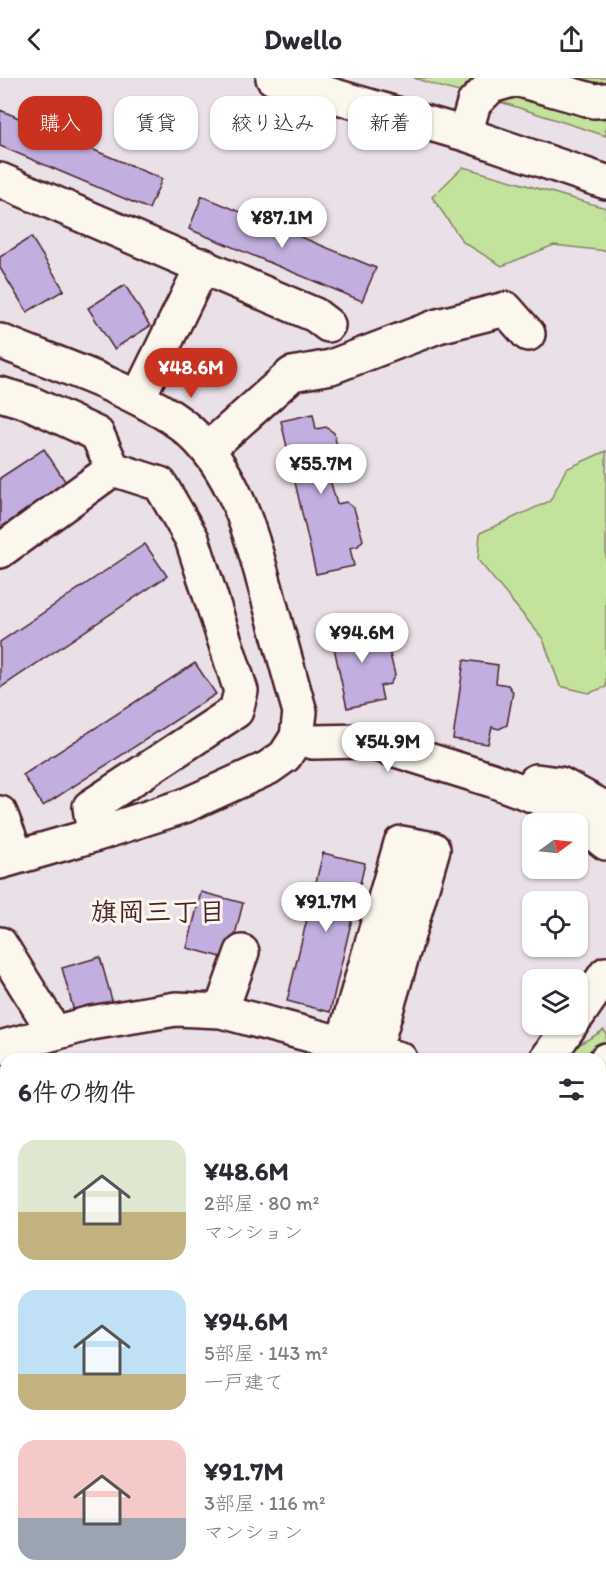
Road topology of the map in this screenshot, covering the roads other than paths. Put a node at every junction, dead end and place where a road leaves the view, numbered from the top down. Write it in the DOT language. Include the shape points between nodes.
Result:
graph roads {
  1 [pos="273,78"];
  2 [pos="606,100"];
  3 [pos="465,134"];
  4 [pos="606,182"];
  5 [pos="1,184"];
  6 [pos="203,266"];
  7 [pos="328,325"];
  8 [pos="528,334"];
  9 [pos="0,341"];
  10 [pos="0,394"];
  11 [pos="138,398"];
  12 [pos="208,449"];
  13 [pos="112,469"];
  14 [pos="0,551"];
  15 [pos="297,737"];
  16 [pos="492,780"];
  17 [pos="606,809"];
  18 [pos="0,813"];
  19 [pos="94,835"];
  20 [pos="606,843"];
  21 [pos="8,859"];
  22 [pos="0,944"];
  23 [pos="242,952"];
  24 [pos="606,974"];
  25 [pos="588,1000"];
  26 [pos="221,1011"];
  27 [pos="52,1033"];
  28 [pos="563,1035"];
  29 [pos="0,1048"];
  30 [pos="372,1052"];
  31 [pos="551,1053"];
  1 -- 3 [label="street"];
  2 -- 3 [label="street" via="594,101 516,79 491,86 474,103"];
  3 -- 4 [label="street"];
  5 -- 6 [label="street"];
  6 -- 7 [label="street" via="315,315"];
  6 -- 11 [label="street"];
  8 -- 12 [label="street" via="506,309 438,326 331,367 292,375"];
  9 -- 11 [label="street"];
  10 -- 13 [label="street" via="30,403 98,434"];
  11 -- 12 [label="street" via="173,418"];
  12 -- 15 [label="street" via="234,489 249,526 300,712"];
  13 -- 14 [label="street"];
  13 -- 19 [label="street" via="160,483 192,539 241,691 236,711 90,807"];
  15 -- 16 [label="street" via="313,742 367,741"];
  15 -- 19 [label="street" via="285,756 268,768 184,806"];
  16 -- 17 [label="street" via="527,779 560,784"];
  16 -- 20 [label="street" via="548,801"];
  18 -- 21 [label="street"];
  19 -- 21 [label="street"];
  22 -- 27 [label="street"];
  23 -- 26 [label="street"];
  24 -- 25 [label="street"];
  26 -- 27 [label="street" via="167,1010"];
  26 -- 30 [label="street"];
  27 -- 29 [label="street"];
  28 -- 31 [label="street"];
  30 -- 30 [label="street" via="402,843 433,849"];
}
